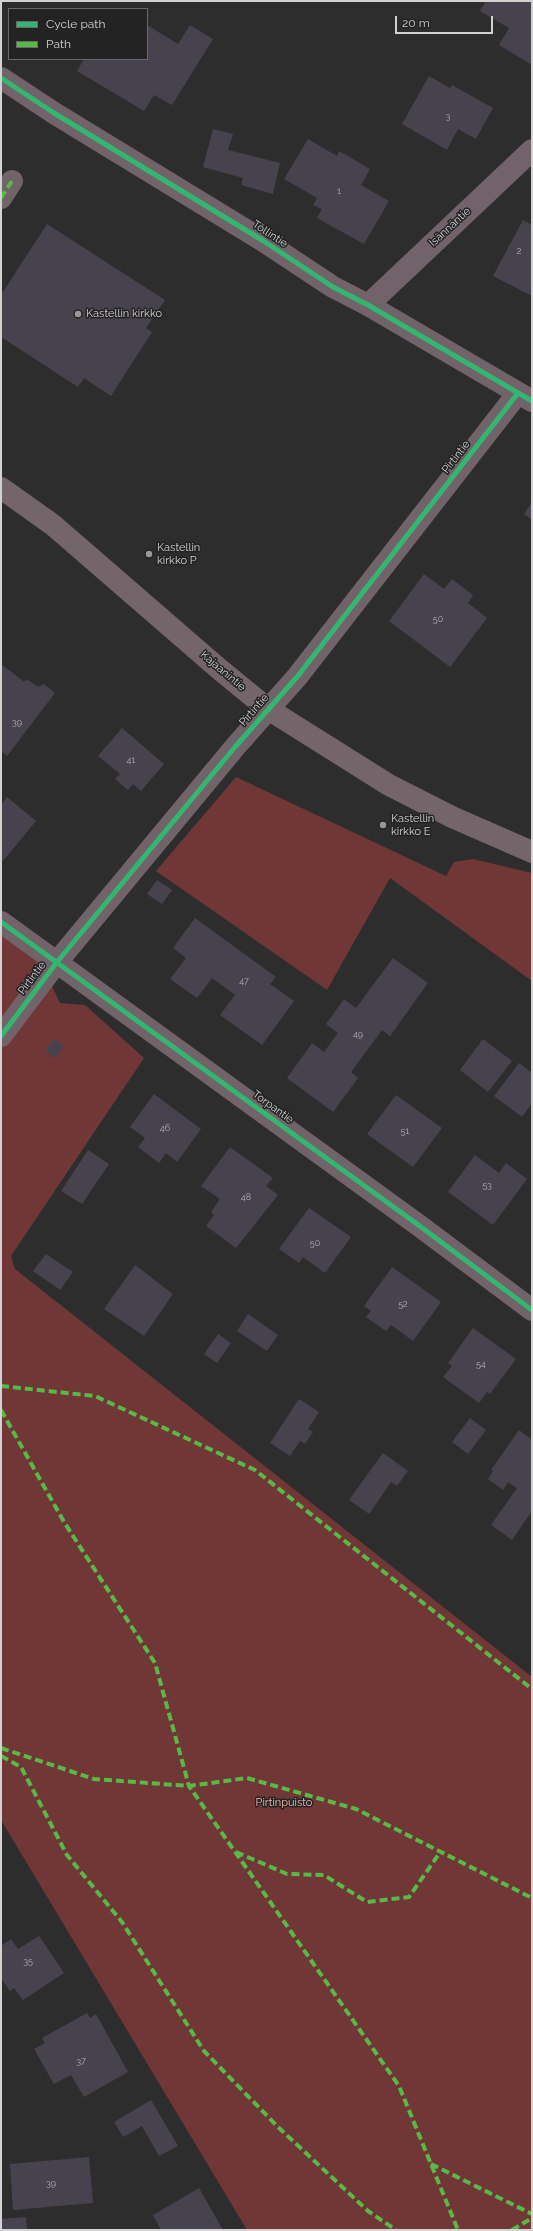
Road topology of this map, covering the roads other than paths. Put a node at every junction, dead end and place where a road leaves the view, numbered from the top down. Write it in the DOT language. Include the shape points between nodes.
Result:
graph roads {
  1 [pos="1,78"];
  2 [pos="532,150"];
  3 [pos="368,305"];
  4 [pos="525,397"];
  5 [pos="1,488"];
  6 [pos="268,709"];
  7 [pos="532,852"];
  8 [pos="1,922"];
  9 [pos="57,962"];
  10 [pos="1,1036"];
  11 [pos="532,1310"];
  1 -- 3 [label="street, Töllintie" via="333,287"];
  2 -- 3 [label="street, Isännäntie"];
  3 -- 4 [label="street, Töllintie"];
  4 -- 6 [label="street, Pirtintie" via="297,677"];
  5 -- 6 [label="main road, Kajaanintie" via="53,525"];
  6 -- 7 [label="main road, Kajaanintie" via="389,785 452,817"];
  6 -- 9 [label="street, Pirtintie"];
  8 -- 9 [label="street, Torpantie"];
  9 -- 10 [label="street, Pirtintie"];
  9 -- 11 [label="street, Torpantie"];
}
